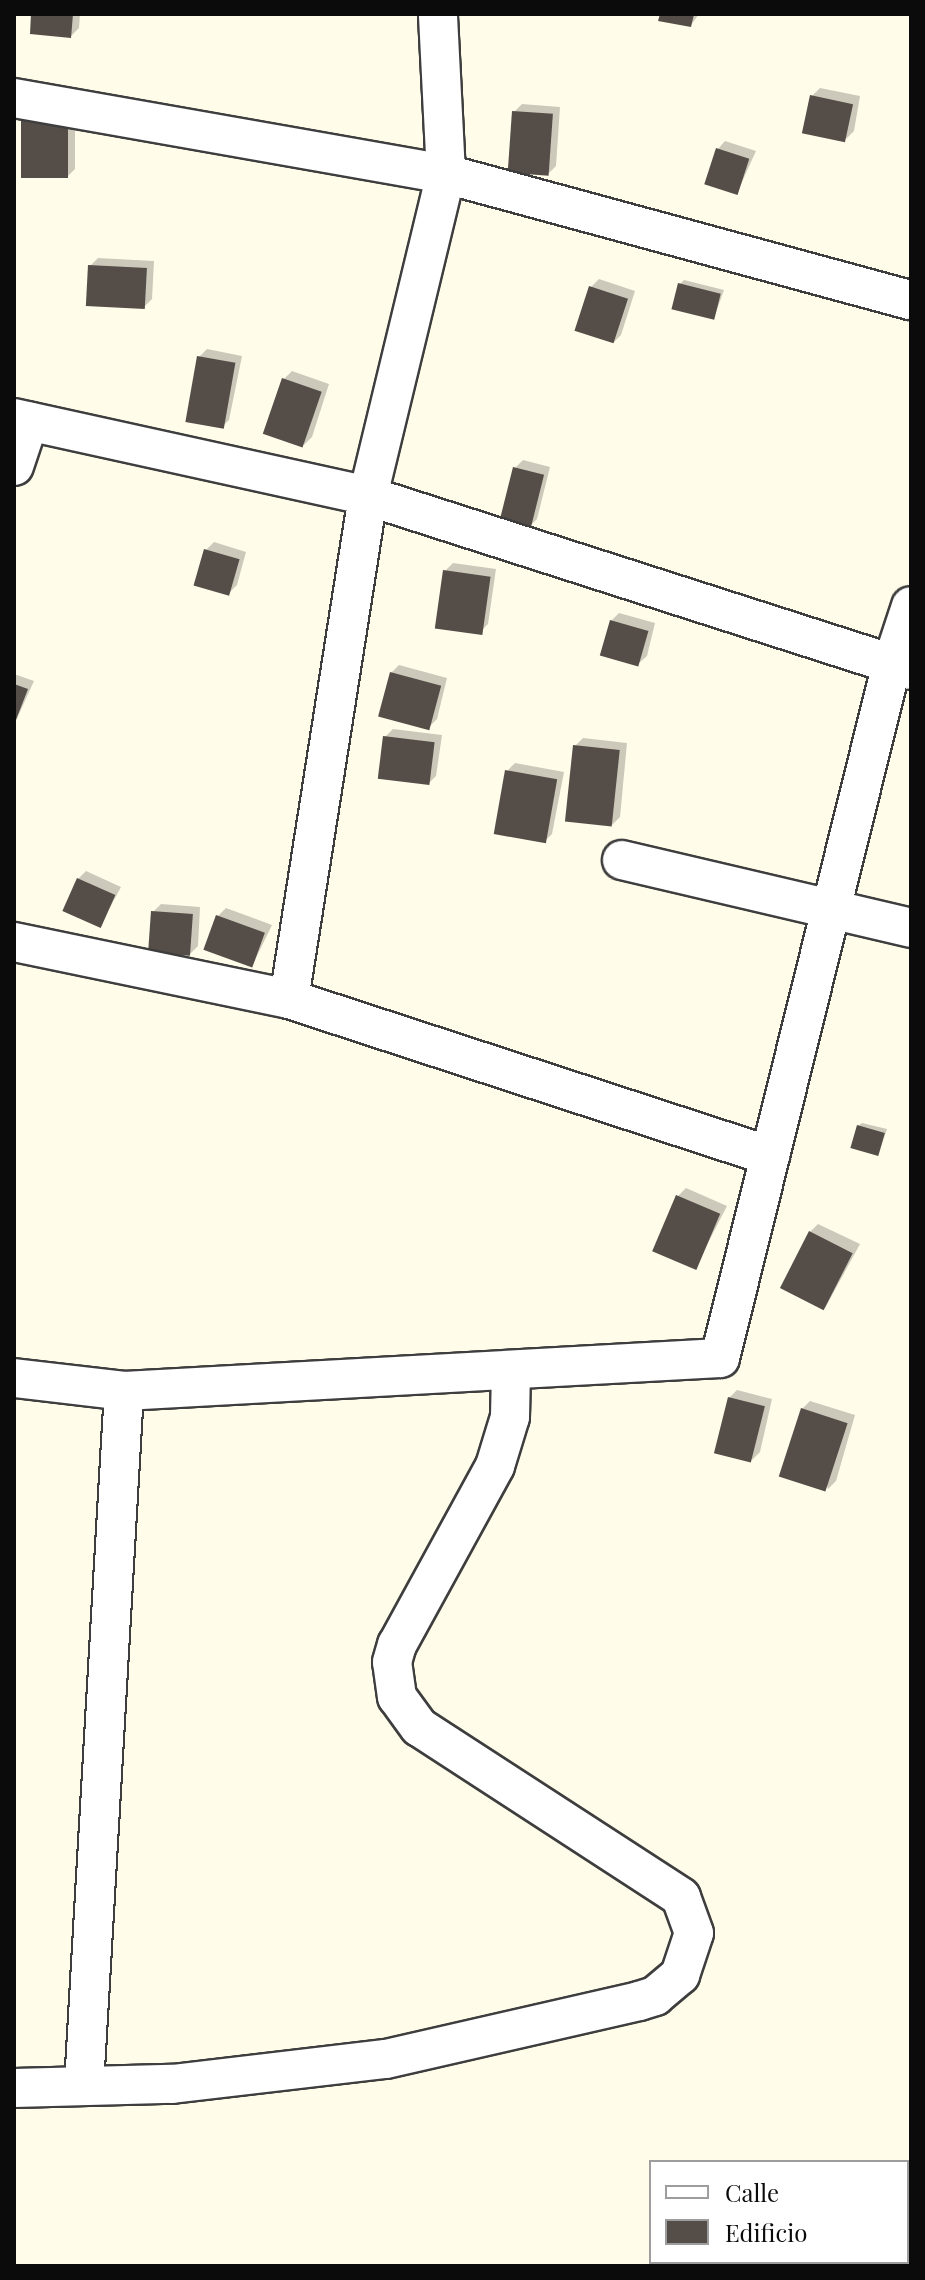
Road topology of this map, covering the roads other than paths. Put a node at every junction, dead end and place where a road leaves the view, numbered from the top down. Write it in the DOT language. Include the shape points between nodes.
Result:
graph roads {
  1 [pos="438,14"];
  2 [pos="14,98"];
  3 [pos="446,174"];
  4 [pos="911,300"];
  5 [pos="22,420"];
  6 [pos="14,466"];
  7 [pos="368,496"];
  8 [pos="911,606"];
  9 [pos="901,669"];
  10 [pos="622,860"];
  11 [pos="831,910"];
  12 [pos="911,928"];
  13 [pos="14,942"];
  14 [pos="289,999"];
  15 [pos="770,1156"];
  16 [pos="511,1370"];
  17 [pos="14,1378"];
  18 [pos="124,1391"];
  19 [pos="84,2086"];
  20 [pos="14,2088"];
  1 -- 3 [label="street"];
  2 -- 3 [label="street"];
  3 -- 4 [label="street"];
  3 -- 7 [label="street"];
  5 -- 6 [label="street"];
  5 -- 7 [label="street"];
  7 -- 9 [label="street"];
  7 -- 14 [label="street"];
  8 -- 9 [label="street"];
  9 -- 11 [label="street"];
  10 -- 11 [label="street"];
  11 -- 12 [label="street"];
  11 -- 15 [label="street"];
  13 -- 14 [label="street"];
  14 -- 15 [label="street"];
  15 -- 16 [label="street" via="720,1358"];
  16 -- 18 [label="street"];
  16 -- 19 [label="street" via="505,1440 472,1515 397,1645 392,1662 397,1697 419,1727 671,1888 692,1920 688,1962 668,1987 639,2001 386,2059 259,2077"];
  17 -- 18 [label="street"];
  18 -- 19 [label="street"];
  19 -- 20 [label="street"];
}
